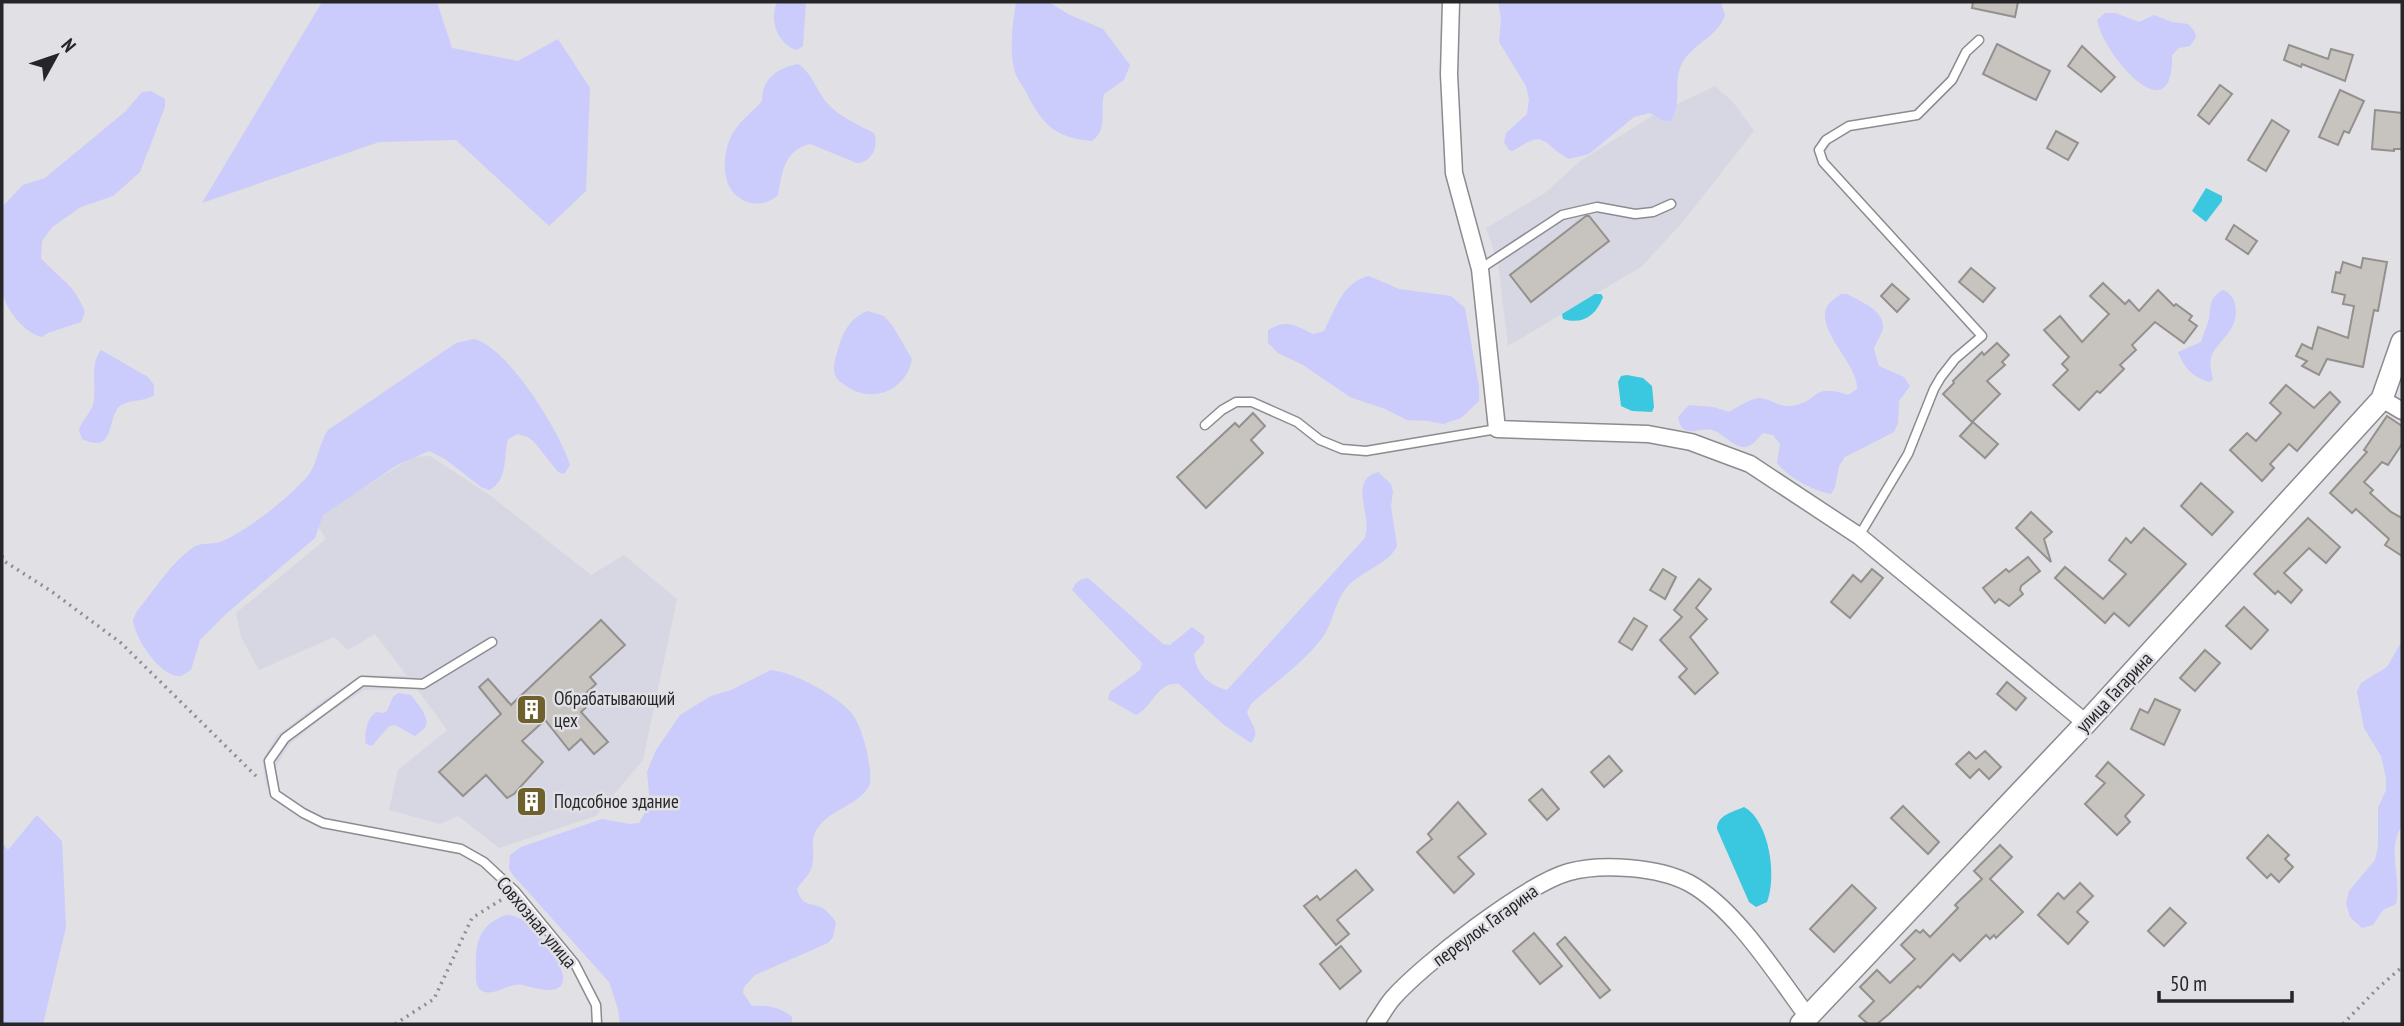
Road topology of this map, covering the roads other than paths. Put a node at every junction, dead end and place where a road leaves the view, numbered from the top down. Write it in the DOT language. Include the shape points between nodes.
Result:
graph roads {
  1 [pos="1451,2"];
  2 [pos="1979,40"];
  3 [pos="1671,204"];
  4 [pos="1480,269"];
  5 [pos="2402,342"];
  6 [pos="2382,398"];
  7 [pos="2402,411"];
  8 [pos="1205,425"];
  9 [pos="1497,429"];
  10 [pos="1859,537"];
  11 [pos="492,642"];
  12 [pos="2086,723"];
  13 [pos="1805,1020"];
  14 [pos="597,1024"];
  15 [pos="1374,1024"];
  1 -- 4 [label="street" via="1454,173"];
  2 -- 10 [label="lane" via="1966,52 1952,80 1917,115 1849,126 1819,150 1819,156 1872,217 1982,336 1941,377 1908,454"];
  3 -- 4 [label="lane" via="1635,214 1597,207 1562,215"];
  4 -- 9 [label="street"];
  5 -- 6 [label="main road, улица Гагарина"];
  6 -- 7 [label="street"];
  6 -- 12 [label="main road, улица Гагарина"];
  8 -- 9 [label="lane" via="1236,402 1252,402 1297,422 1320,440 1342,449 1366,451"];
  9 -- 10 [label="street" via="1648,434 1691,442 1750,464"];
  10 -- 12 [label="street"];
  11 -- 14 [label="lane, Совхозная улица" via="423,684 362,681 285,738 269,761 275,794 323,822 461,849 484,862 515,891 575,964 596,1005"];
  12 -- 13 [label="main road, улица Гагарина"];
  13 -- 15 [label="street, переулок Гагарина" via="1718,903 1688,883 1667,876 1601,868 1546,881 1489,918 1424,969"];
}
